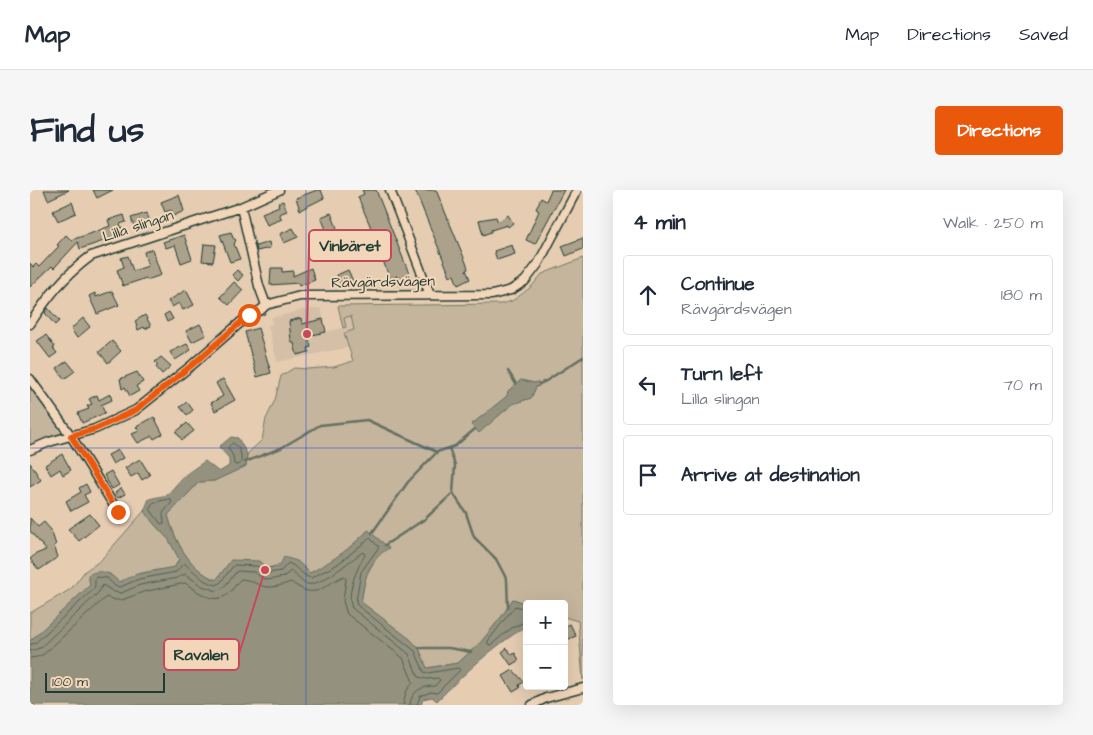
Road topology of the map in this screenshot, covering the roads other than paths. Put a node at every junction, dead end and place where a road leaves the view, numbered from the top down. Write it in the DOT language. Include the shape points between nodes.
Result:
graph roads {
  1 [pos="280,190"];
  2 [pos="390,190"];
  3 [pos="577,190"];
  4 [pos="241,207"];
  5 [pos="430,295"];
  6 [pos="266,305"];
  7 [pos="30,324"];
  8 [pos="30,379"];
  9 [pos="71,436"];
  10 [pos="30,450"];
  11 [pos="118,512"];
  12 [pos="583,688"];
  13 [pos="532,705"];
  1 -- 4 [label="street, Lilla slingan"];
  2 -- 5 [label="street"];
  3 -- 5 [label="street, Rävgärdsvägen" via="538,264 525,281 492,296"];
  4 -- 6 [label="street"];
  4 -- 7 [label="street, Lilla slingan" via="91,256 71,271"];
  5 -- 6 [label="street, Rävgärdsvägen" via="300,296"];
  6 -- 9 [label="street, Rävgärdsvägen" via="249,315 136,410"];
  8 -- 9 [label="street"];
  9 -- 10 [label="street, Rävgärdsvägen"];
  9 -- 11 [label="street"];
  12 -- 13 [label="street"];
}
